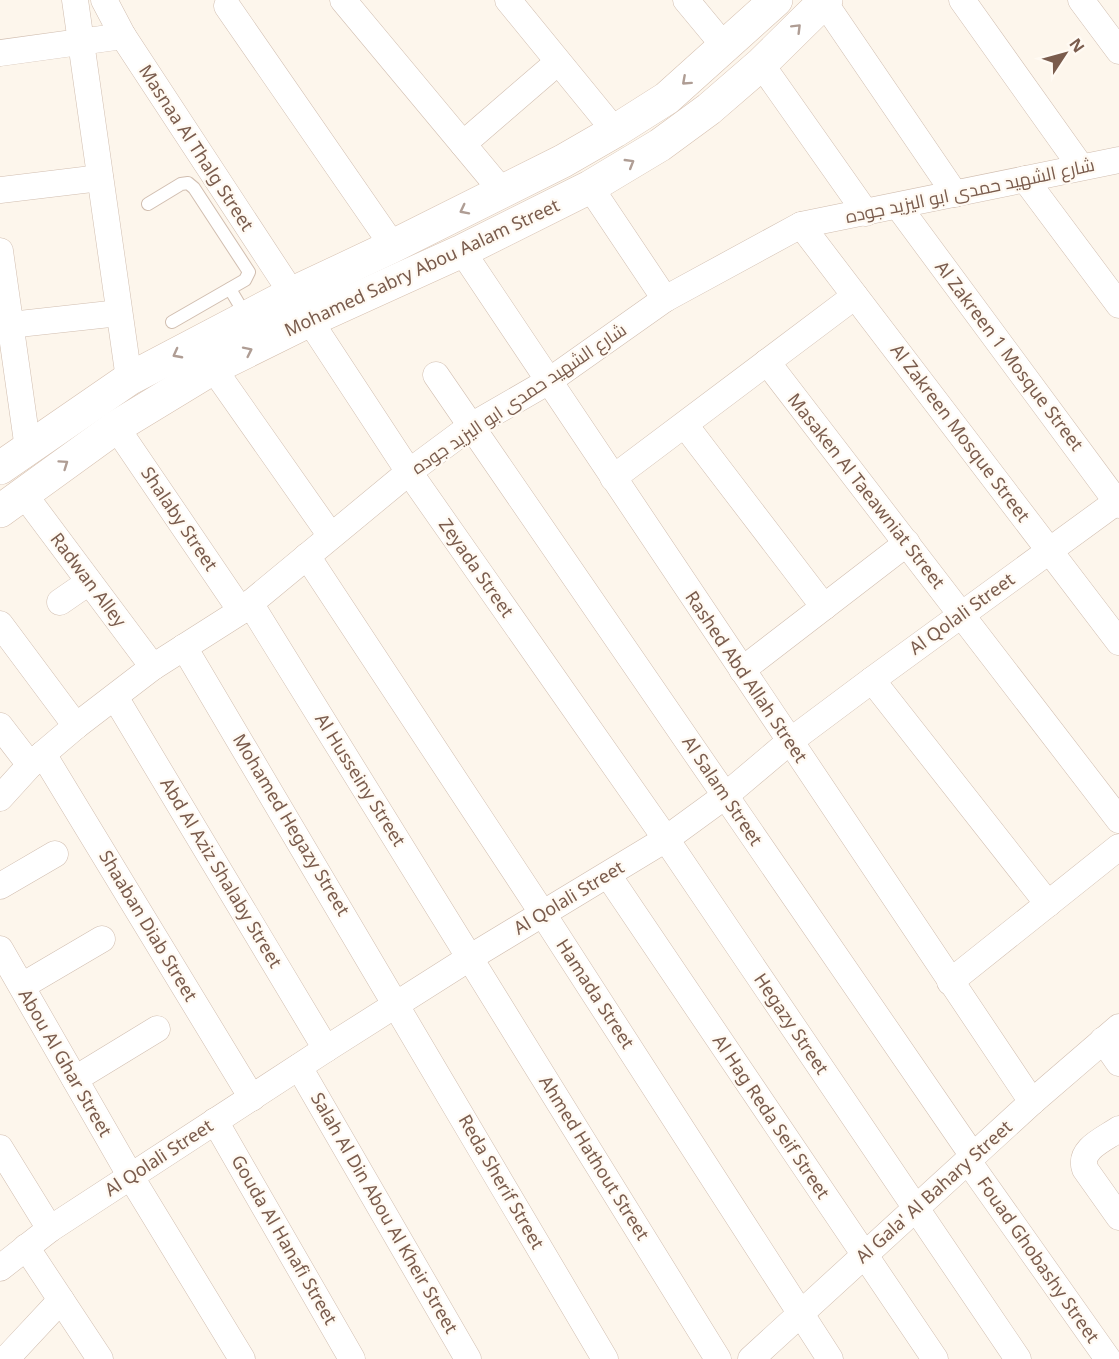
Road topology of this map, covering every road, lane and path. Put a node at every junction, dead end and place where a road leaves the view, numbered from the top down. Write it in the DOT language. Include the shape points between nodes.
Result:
graph roads {
  1 [pos="75,0"];
  2 [pos="104,0"];
  3 [pos="343,0"];
  4 [pos="508,0"];
  5 [pos="686,0"];
  6 [pos="777,0"];
  7 [pos="962,0"];
  8 [pos="1082,0"];
  9 [pos="825,1"];
  10 [pos="227,6"];
  11 [pos="123,36"];
  12 [pos="81,42"];
  13 [pos="724,47"];
  14 [pos="1119,51"];
  15 [pos="0,53"];
  16 [pos="558,62"];
  17 [pos="761,64"];
  18 [pos="615,131"];
  19 [pos="463,144"];
  20 [pos="1119,160"];
  21 [pos="1081,167"];
  22 [pos="100,178"];
  23 [pos="1025,179"];
  24 [pos="590,187"];
  25 [pos="0,190"];
  26 [pos="502,191"];
  27 [pos="955,194"];
  28 [pos="148,204"];
  29 [pos="898,206"];
  30 [pos="866,213"];
  31 [pos="801,225"];
  32 [pos="393,246"];
  33 [pos="0,251"];
  34 [pos="462,251"];
  35 [pos="230,289"];
  36 [pos="855,296"];
  37 [pos="665,299"];
  38 [pos="1119,304"];
  39 [pos="300,307"];
  40 [pos="119,313"];
  41 [pos="246,317"];
  42 [pos="172,322"];
  43 [pos="5,326"];
  44 [pos="768,362"];
  45 [pos="213,368"];
  46 [pos="436,375"];
  47 [pos="129,379"];
  48 [pos="549,381"];
  49 [pos="685,425"];
  50 [pos="471,426"];
  51 [pos="116,427"];
  52 [pos="28,449"];
  53 [pos="0,468"];
  54 [pos="409,472"];
  55 [pos="613,478"];
  56 [pos="11,502"];
  57 [pos="1118,502"];
  58 [pos="331,536"];
  59 [pos="907,543"];
  60 [pos="1049,550"];
  61 [pos="307,556"];
  62 [pos="88,582"];
  63 [pos="60,602"];
  64 [pos="245,607"];
  65 [pos="824,607"];
  66 [pos="961,614"];
  67 [pos="0,624"];
  68 [pos="1119,642"];
  69 [pos="184,646"];
  70 [pos="153,667"];
  71 [pos="742,670"];
  72 [pos="872,680"];
  73 [pos="115,697"];
  74 [pos="0,726"];
  75 [pos="76,726"];
  76 [pos="789,742"];
  77 [pos="37,759"];
  78 [pos="725,796"];
  79 [pos="0,798"];
  80 [pos="1119,820"];
  81 [pos="666,839"];
  82 [pos="1119,848"];
  83 [pos="55,854"];
  84 [pos="608,875"];
  85 [pos="0,886"];
  86 [pos="1047,904"];
  87 [pos="543,914"];
  88 [pos="102,939"];
  89 [pos="0,949"];
  90 [pos="471,957"];
  91 [pos="950,982"];
  92 [pos="22,986"];
  93 [pos="397,1004"];
  94 [pos="157,1029"];
  95 [pos="1111,1034"];
  96 [pos="326,1049"];
  97 [pos="1119,1063"];
  98 [pos="299,1067"];
  99 [pos="75,1079"];
  100 [pos="252,1098"];
  101 [pos="1032,1102"];
  102 [pos="215,1121"];
  103 [pos="1119,1129"];
  104 [pos="0,1148"];
  105 [pos="971,1159"];
  106 [pos="131,1177"];
  107 [pos="917,1208"];
  108 [pos="1119,1216"];
  109 [pos="50,1229"];
  110 [pos="26,1247"];
  111 [pos="865,1255"];
  112 [pos="0,1268"];
  113 [pos="61,1300"];
  114 [pos="801,1314"];
  115 [pos="6,1359"];
  116 [pos="100,1359"];
  117 [pos="242,1359"];
  118 [pos="352,1359"];
  119 [pos="468,1359"];
  120 [pos="605,1359"];
  121 [pos="718,1359"];
  122 [pos="751,1359"];
  123 [pos="830,1359"];
  124 [pos="935,1359"];
  125 [pos="1018,1359"];
  126 [pos="1108,1359"];
  1 -- 12 [label="street"];
  2 -- 11 [label="street, Masnaa Al Thalg Street"];
  3 -- 19 [label="street"];
  4 -- 16 [label="street"];
  5 -- 13 [label="street"];
  6 -- 13 [label="street, Mohamed Sabry Abou Aalam Street"];
  7 -- 21 [label="street"];
  8 -- 14 [label="street"];
  17 -- 9 [label="street, Mohamed Sabry Abou Aalam Street, one-way"];
  9 -- 27 [label="street"];
  10 -- 32 [label="street"];
  11 -- 12 [label="street"];
  11 -- 39 [label="street, Masnaa Al Thalg Street"];
  12 -- 15 [label="street"];
  12 -- 22 [label="street"];
  13 -- 18 [label="street, Mohamed Sabry Abou Aalam Street, one-way" via="668,98"];
  16 -- 18 [label="street"];
  16 -- 19 [label="street"];
  24 -- 17 [label="street, Mohamed Sabry Abou Aalam Street, one-way" via="660,145"];
  17 -- 30 [label="street"];
  18 -- 26 [label="street, Mohamed Sabry Abou Aalam Street"];
  19 -- 26 [label="street"];
  20 -- 21 [label="street, شارع الشهيد حمدى ابو اليزيد جوده"];
  21 -- 23 [label="street, شارع الشهيد حمدى ابو اليزيد جوده"];
  22 -- 25 [label="street"];
  22 -- 40 [label="street"];
  23 -- 27 [label="street, شارع الشهيد حمدى ابو اليزيد جوده"];
  23 -- 38 [label="street"];
  24 -- 34 [label="street, Mohamed Sabry Abou Aalam Street"];
  24 -- 37 [label="street"];
  26 -- 32 [label="street, Mohamed Sabry Abou Aalam Street, one-way"];
  27 -- 29 [label="street, شارع الشهيد حمدى ابو اليزيد جوده"];
  28 -- 35 [label="lane" via="181,184 191,185 248,268 248,276"];
  29 -- 30 [label="street, شارع الشهيد حمدى ابو اليزيد جوده"];
  29 -- 57 [label="street, Al Zakreen 1 Mosque Street"];
  30 -- 31 [label="street, شارع الشهيد حمدى ابو اليزيد جوده"];
  31 -- 36 [label="street, Al Zakreen Mosque Street"];
  31 -- 37 [label="street, شارع الشهيد حمدى ابو اليزيد جوده"];
  32 -- 39 [label="street, Mohamed Sabry Abou Aalam Street"];
  33 -- 43 [label="street"];
  34 -- 39 [label="street, Mohamed Sabry Abou Aalam Street"];
  34 -- 48 [label="street, Rashed Abd Allah Street"];
  35 -- 41 [label="lane"];
  35 -- 42 [label="lane"];
  36 -- 44 [label="street"];
  36 -- 60 [label="street, Al Zakreen Mosque Street"];
  37 -- 48 [label="street, شارع الشهيد حمدى ابو اليزيد جوده"];
  39 -- 41 [label="street, Mohamed Sabry Abou Aalam Street"];
  45 -- 39 [label="street, Mohamed Sabry Abou Aalam Street, one-way"];
  39 -- 54 [label="street, Zeyada Street"];
  40 -- 43 [label="street"];
  40 -- 47 [label="street"];
  41 -- 47 [label="street, Mohamed Sabry Abou Aalam Street, one-way"];
  43 -- 52 [label="street"];
  44 -- 49 [label="street"];
  44 -- 59 [label="street, Masaken Al Taeawniat Street"];
  45 -- 51 [label="street, Mohamed Sabry Abou Aalam Street"];
  45 -- 58 [label="street"];
  46 -- 50 [label="street, Al Salam Street"];
  47 -- 52 [label="street, Mohamed Sabry Abou Aalam Street"];
  48 -- 50 [label="street, شارع الشهيد حمدى ابو اليزيد جوده"];
  48 -- 55 [label="street, Rashed Abd Allah Street"];
  49 -- 55 [label="street"];
  49 -- 65 [label="street"];
  50 -- 54 [label="street, شارع الشهيد حمدى ابو اليزيد جوده"];
  50 -- 78 [label="street, Al Salam Street"];
  56 -- 51 [label="street, Mohamed Sabry Abou Aalam Street, one-way"];
  51 -- 64 [label="street, Shalaby Street"];
  52 -- 53 [label="street, Mohamed Sabry Abou Aalam Street"];
  54 -- 58 [label="street, شارع الشهيد حمدى ابو اليزيد جوده"];
  54 -- 81 [label="street, Zeyada Street"];
  55 -- 71 [label="street, Rashed Abd Allah Street"];
  56 -- 62 [label="street, Radwan Alley"];
  57 -- 60 [label="street, Al Qolali Street"];
  58 -- 61 [label="street, شارع الشهيد حمدى ابو اليزيد جوده"];
  59 -- 65 [label="street"];
  59 -- 66 [label="street, Masaken Al Taeawniat Street"];
  60 -- 66 [label="street, Al Qolali Street"];
  60 -- 68 [label="street, Al Zakreen Mosque Street"];
  61 -- 64 [label="street, شارع الشهيد حمدى ابو اليزيد جوده"];
  61 -- 87 [label="street, Hamada Street"];
  62 -- 63 [label="street"];
  62 -- 70 [label="street, Radwan Alley"];
  64 -- 69 [label="street, شارع الشهيد حمدى ابو اليزيد جوده"];
  64 -- 90 [label="street, Al Husseiny Street"];
  65 -- 71 [label="street"];
  66 -- 72 [label="street, Al Qolali Street"];
  66 -- 80 [label="street, Masaken Al Taeawniat Street"];
  67 -- 75 [label="street"];
  69 -- 70 [label="street, شارع الشهيد حمدى ابو اليزيد جوده"];
  69 -- 93 [label="street, Mohamed Hegazy Street"];
  70 -- 73 [label="street, شارع الشهيد حمدى ابو اليزيد جوده"];
  71 -- 76 [label="street, Rashed Abd Allah Street"];
  72 -- 76 [label="street, Al Qolali Street"];
  72 -- 86 [label="street"];
  73 -- 75 [label="street, شارع الشهيد حمدى ابو اليزيد جوده"];
  73 -- 96 [label="street, Abd Al Aziz Shalaby Street"];
  74 -- 77 [label="street, Shaaban Diab Street"];
  75 -- 77 [label="street, شارع الشهيد حمدى ابو اليزيد جوده"];
  76 -- 78 [label="street, Al Qolali Street"];
  76 -- 91 [label="street, Rashed Abd Allah Street"];
  77 -- 79 [label="street, شارع الشهيد حمدى ابو اليزيد جوده"];
  77 -- 100 [label="street, Shaaban Diab Street"];
  78 -- 81 [label="street, Al Qolali Street"];
  78 -- 105 [label="street, Al Salam Street"];
  81 -- 84 [label="street, Al Qolali Street"];
  81 -- 107 [label="street, Hegazy Street"];
  82 -- 86 [label="street"];
  83 -- 85 [label="street"];
  84 -- 87 [label="street, Al Qolali Street"];
  84 -- 111 [label="street, Al Hag Reda Seif Street"];
  86 -- 91 [label="street"];
  87 -- 90 [label="street, Al Qolali Street"];
  87 -- 114 [label="street, Hamada Street"];
  88 -- 92 [label="street"];
  89 -- 92 [label="street, Abou Al Ghar Street"];
  90 -- 93 [label="street, Al Qolali Street"];
  90 -- 121 [label="street, Ahmed Hathout Street"];
  91 -- 101 [label="street, Rashed Abd Allah Street"];
  92 -- 99 [label="street, Abou Al Ghar Street"];
  93 -- 96 [label="street, Al Qolali Street"];
  93 -- 120 [label="street, Reda Sherif Street"];
  94 -- 99 [label="street"];
  95 -- 97 [label="street"];
  95 -- 101 [label="street, Al Gala' Al Bahary Street"];
  96 -- 98 [label="street, Al Qolali Street"];
  98 -- 100 [label="street, Al Qolali Street"];
  98 -- 119 [label="street, Salah Al Din Abou Al Kheir Street"];
  99 -- 106 [label="street, Abou Al Ghar Street"];
  100 -- 102 [label="street, Al Qolali Street"];
  101 -- 105 [label="street, Al Gala' Al Bahary Street"];
  102 -- 106 [label="street, Al Qolali Street"];
  102 -- 118 [label="street, Gouda Al Hanafi Street"];
  103 -- 108 [label="street" via="1086,1152 1083,1160 1085,1169"];
  104 -- 109 [label="street"];
  105 -- 107 [label="street, Al Gala' Al Bahary Street"];
  105 -- 126 [label="street, Fouad Ghobashy Street"];
  106 -- 109 [label="street, Al Qolali Street"];
  106 -- 117 [label="street, Abou Al Ghar Street"];
  107 -- 111 [label="street, Al Gala' Al Bahary Street"];
  107 -- 125 [label="street, Hegazy Street"];
  109 -- 110 [label="street, Al Qolali Street"];
  110 -- 112 [label="street, Al Qolali Street"];
  110 -- 113 [label="street"];
  111 -- 114 [label="street, Al Gala' Al Bahary Street"];
  111 -- 124 [label="street, Al Hag Reda Seif Street"];
  113 -- 115 [label="street"];
  113 -- 116 [label="street"];
  114 -- 122 [label="street, Al Gala' Al Bahary Street"];
  114 -- 123 [label="street, Hamada Street"];
}
